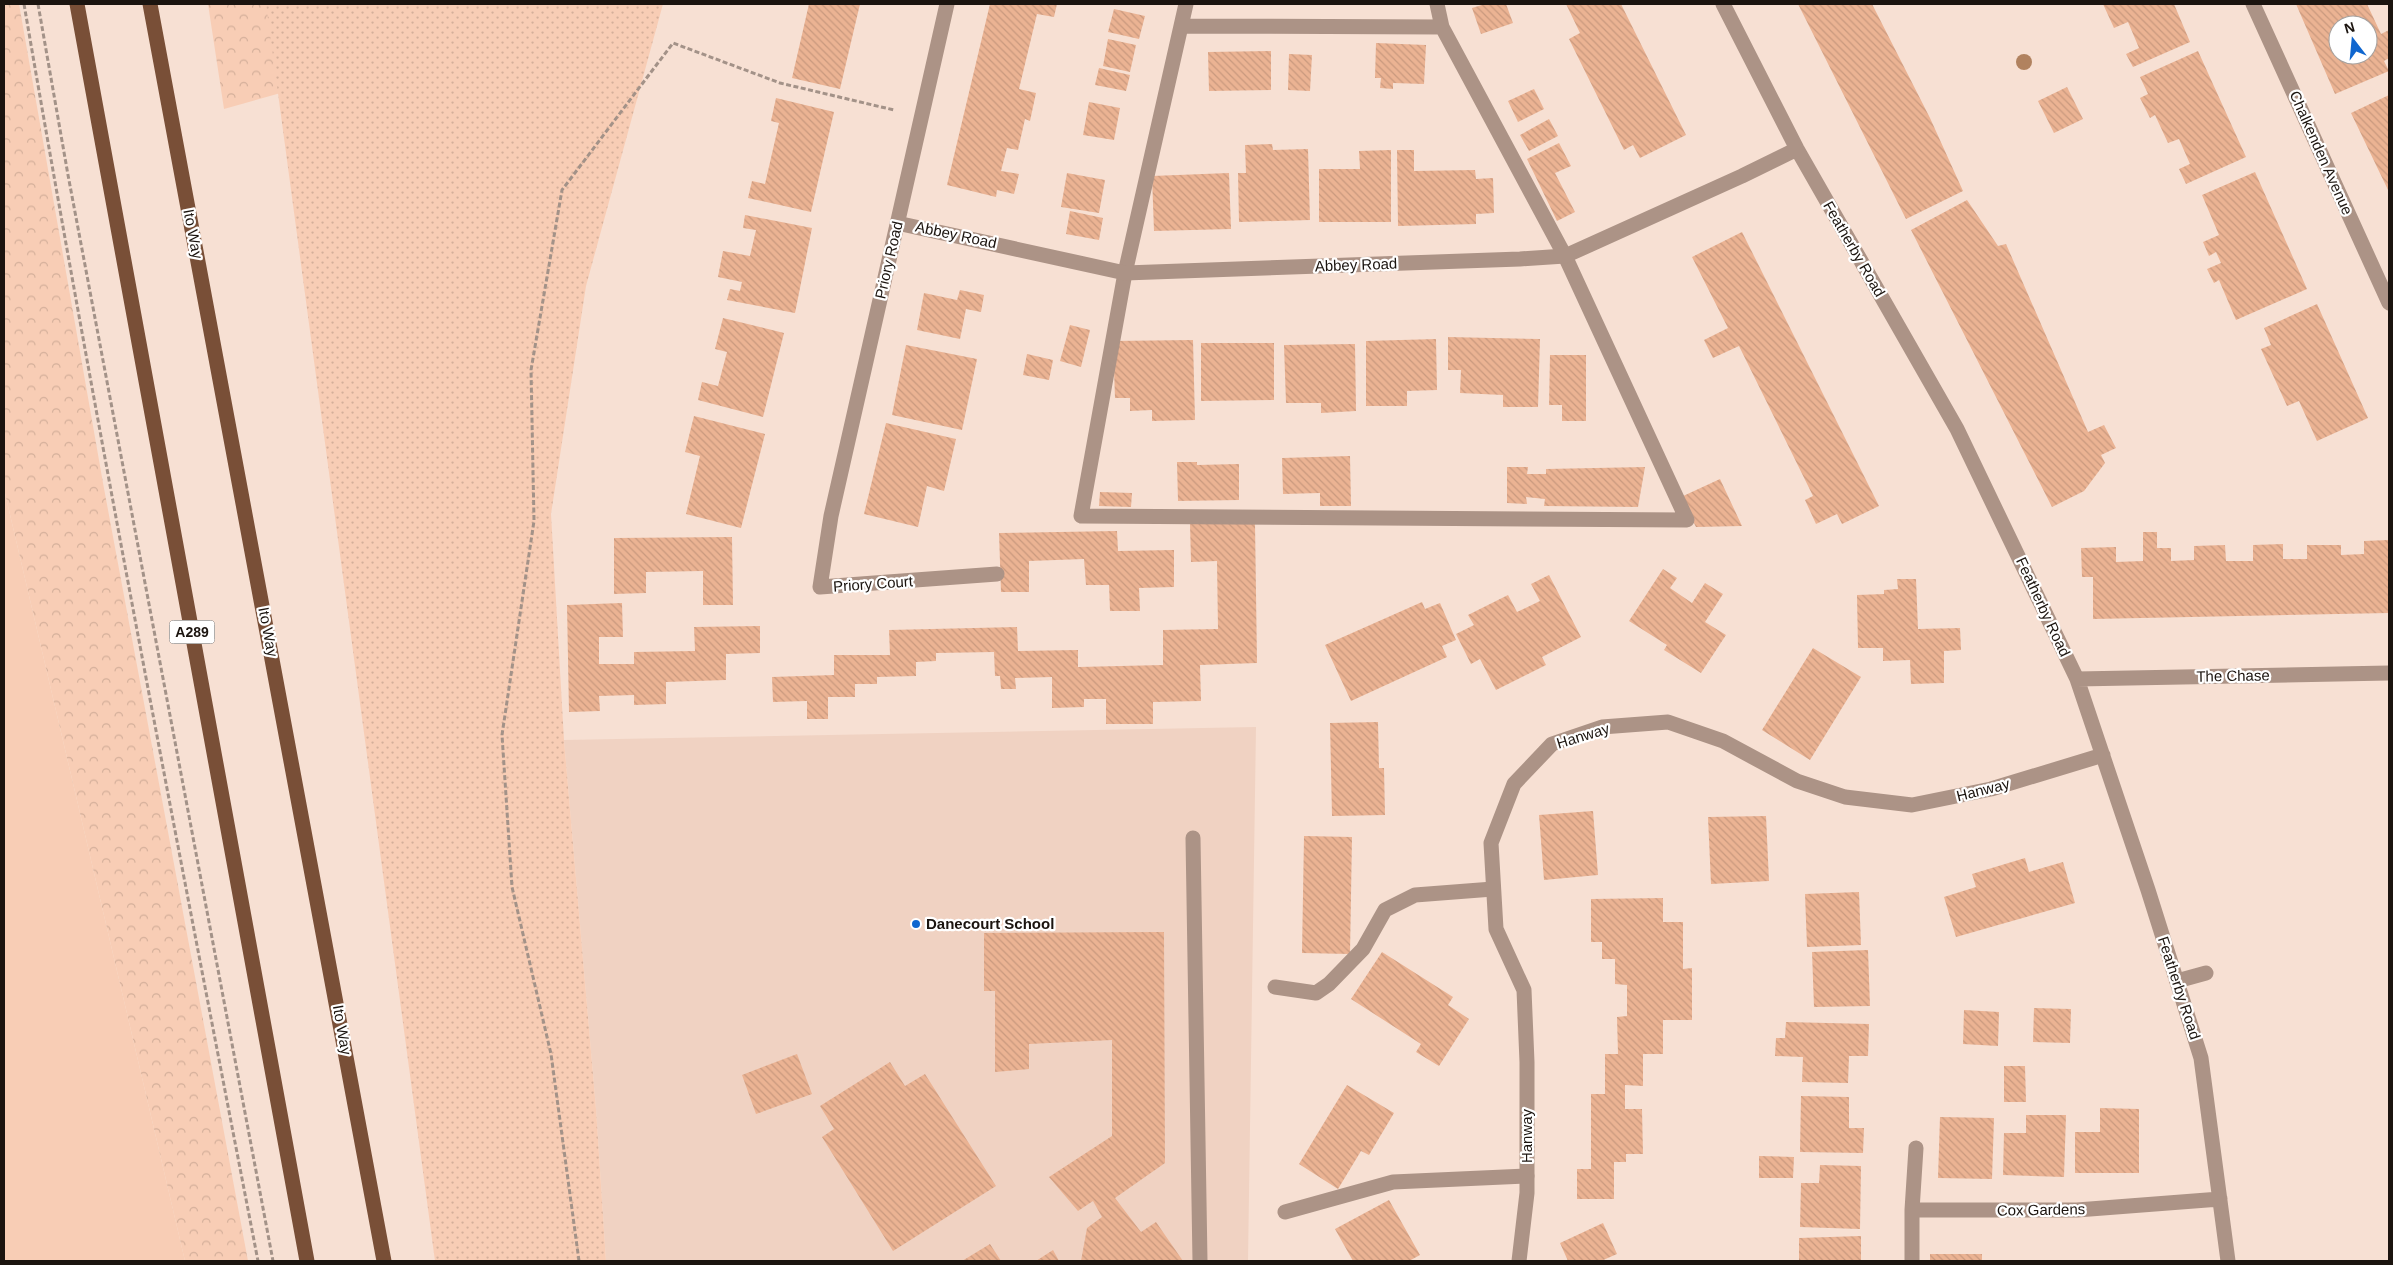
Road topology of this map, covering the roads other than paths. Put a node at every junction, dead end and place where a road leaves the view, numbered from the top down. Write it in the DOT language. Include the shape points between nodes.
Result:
graph roads {
  1 [pos="77,4"];
  2 [pos="150,4"];
  3 [pos="947,4"];
  4 [pos="1186,4"];
  5 [pos="1437,4"];
  6 [pos="1723,4"];
  7 [pos="2253,4"];
  8 [pos="1182,26"];
  9 [pos="1442,27"];
  10 [pos="1797,148"];
  11 [pos="897,223"];
  12 [pos="1565,256"];
  13 [pos="1125,273"];
  14 [pos="2389,303"];
  15 [pos="831,516"];
  16 [pos="997,574"];
  17 [pos="2389,673"];
  18 [pos="2077,679"];
  19 [pos="2103,755"];
  20 [pos="1193,838"];
  21 [pos="1493,889"];
  22 [pos="2206,973"];
  23 [pos="2177,981"];
  24 [pos="1275,987"];
  25 [pos="1916,1148"];
  26 [pos="1527,1176"];
  27 [pos="2220,1199"];
  28 [pos="1912,1210"];
  29 [pos="1286,1212"];
  30 [pos="307,1261"];
  31 [pos="384,1261"];
  32 [pos="1200,1261"];
  33 [pos="1519,1261"];
  34 [pos="1912,1261"];
  35 [pos="2228,1261"];
  1 -- 30 [label="main road, A289"];
  2 -- 31 [label="main road, Ito Way"];
  3 -- 11 [label="street, Priory Road"];
  4 -- 8 [label="street"];
  5 -- 9 [label="street"];
  6 -- 10 [label="street, Featherby Road"];
  7 -- 14 [label="street, Chalkenden Avenue"];
  8 -- 9 [label="street"];
  8 -- 13 [label="street"];
  9 -- 12 [label="street"];
  10 -- 12 [label="street, Abbey Road"];
  10 -- 18 [label="street, Featherby Road" via="1956,429"];
  11 -- 13 [label="street, Abbey Road"];
  11 -- 15 [label="street, Priory Road"];
  12 -- 13 [label="street, Abbey Road"];
  12 -- 13 [label="street" via="1687,520 1081,516"];
  15 -- 16 [label="street, Priory Court" via="820,588"];
  17 -- 18 [label="street, The Chase"];
  18 -- 19 [label="street, Featherby Road"];
  19 -- 21 [label="street, Hanway" via="1991,789 1912,805 1845,797 1797,781 1723,741 1668,722 1602,727 1552,744 1514,784 1491,843"];
  19 -- 23 [label="street, Featherby Road"];
  20 -- 32 [label="street"];
  21 -- 24 [label="street" via="1415,895 1385,910 1363,948 1316,993"];
  21 -- 26 [label="street, Hanway" via="1496,929 1524,990"];
  22 -- 23 [label="street"];
  23 -- 27 [label="street, Featherby Road" via="2201,1058"];
  25 -- 28 [label="street"];
  26 -- 29 [label="street" via="1393,1182"];
  26 -- 33 [label="street, Hanway"];
  27 -- 28 [label="street, Cox Gardens" via="2077,1210"];
  27 -- 35 [label="street, Featherby Road"];
  28 -- 34 [label="street"];
}
